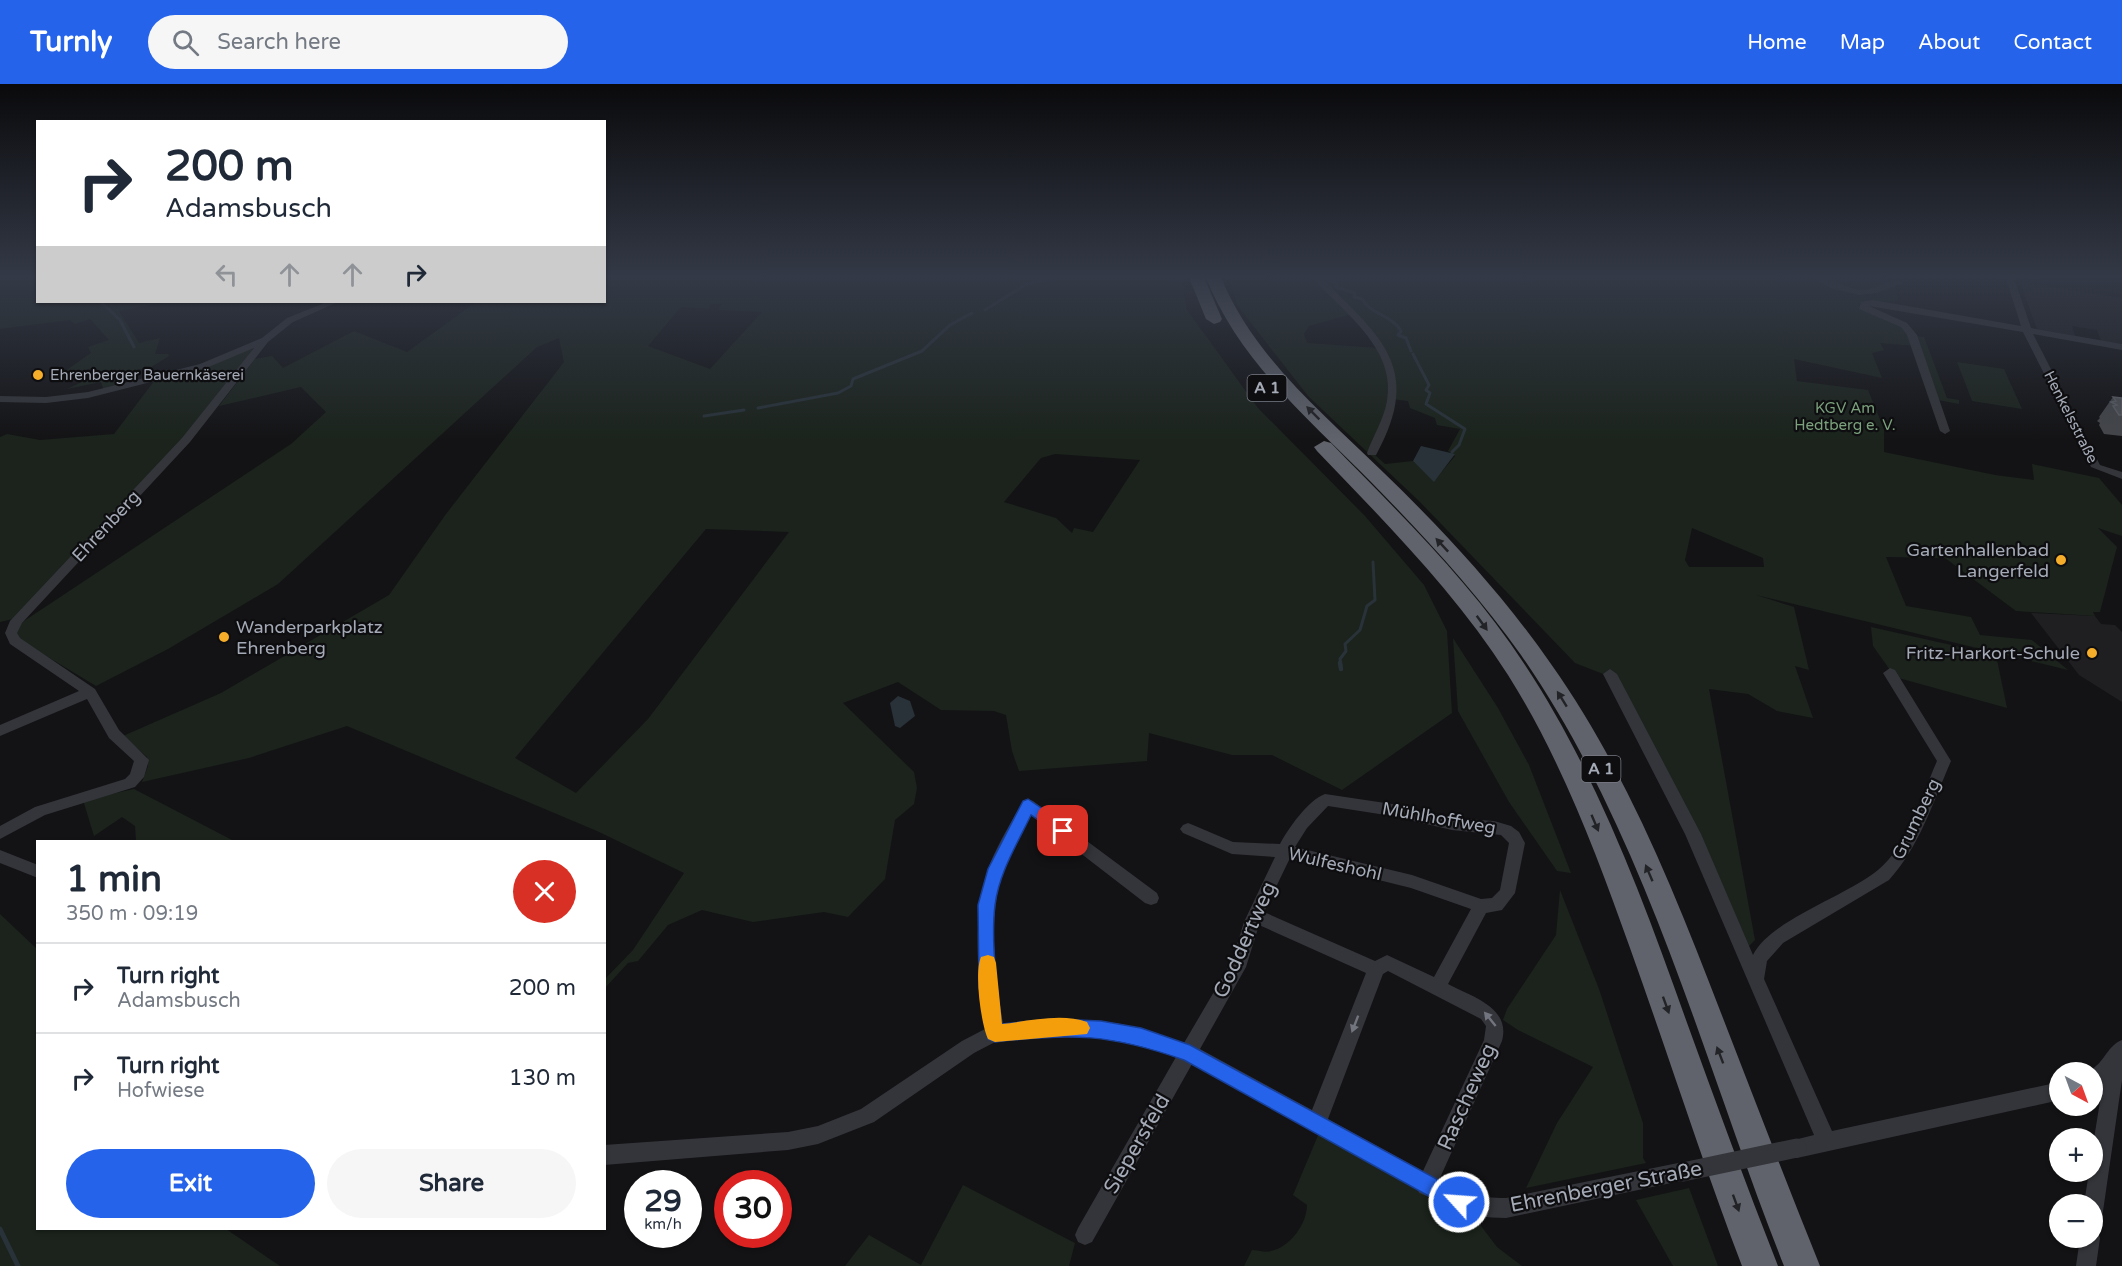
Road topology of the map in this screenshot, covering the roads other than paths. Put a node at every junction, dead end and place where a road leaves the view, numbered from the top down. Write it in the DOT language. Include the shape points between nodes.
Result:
graph roads {
  1 [pos="277,330"];
  2 [pos="1222,330"];
  3 [pos="1241,330"];
  4 [pos="1367,330"];
  5 [pos="1908,330"];
  6 [pos="2027,331"];
  7 [pos="265,340"];
  8 [pos="2122,347"];
  9 [pos="0,399"];
  10 [pos="1945,431"];
  11 [pos="1360,466"];
  12 [pos="2122,476"];
  13 [pos="1890,673"];
  14 [pos="1610,674"];
  15 [pos="90,692"];
  16 [pos="0,731"];
  17 [pos="1324,800"];
  18 [pos="1188,829"];
  19 [pos="0,833"];
  20 [pos="1285,851"];
  21 [pos="0,856"];
  22 [pos="36,871"];
  23 [pos="1151,898"];
  24 [pos="1481,906"];
  25 [pos="1256,916"];
  26 [pos="1376,969"];
  27 [pos="1755,979"];
  28 [pos="1438,986"];
  29 [pos="995,1034"];
  30 [pos="1190,1053"];
  31 [pos="2119,1054"];
  32 [pos="2103,1074"];
  33 [pos="2049,1092"];
  34 [pos="1317,1122"];
  35 [pos="1827,1142"];
  36 [pos="606,1155"];
  37 [pos="1426,1186"];
  38 [pos="2096,1194"];
  39 [pos="1085,1235"];
  40 [pos="2088,1248"];
  41 [pos="1760,1266"];
  42 [pos="1802,1266"];
  43 [pos="2085,1266"];
  1 -- 7 [label="street, Ehrenberg"];
  2 -- 11 [label="highway, A 1" via="1240,357"];
  11 -- 3 [label="highway, A 1, one-way"];
  4 -- 11 [label="street" via="1390,368 1393,398"];
  5 -- 10 [label="street"];
  6 -- 8 [label="street"];
  6 -- 12 [label="street, Henkelsstraße" via="2096,467"];
  7 -- 9 [label="street, Ehrenberg" via="203,366 88,395 46,400"];
  7 -- 15 [label="street, Ehrenberg" via="186,440 16,621 11,633 15,641"];
  11 -- 41 [label="highway, A 1, one-way" via="1520,675 1571,770 1643,940"];
  42 -- 11 [label="highway, A 1, one-way" via="1645,864 1573,717 1496,606"];
  13 -- 27 [label="street, Grumberg" via="1944,761 1907,846 1883,875 1764,949 1756,961"];
  14 -- 27 [label="street" via="1693,834"];
  15 -- 16 [label="street"];
  15 -- 19 [label="street, Ehrenberg" via="114,734 142,760 137,777 120,787 40,811"];
  17 -- 20 [label="street, Goddertweg" via="1304,819"];
  17 -- 24 [label="street, Mühlhoffweg" via="1506,830 1516,843 1507,893 1496,905"];
  18 -- 20 [label="street, Wulfeshohl" via="1232,848"];
  20 -- 24 [label="street, Wulfeshohl" via="1412,882"];
  20 -- 25 [label="street, Goddertweg"];
  21 -- 22 [label="street"];
  23 -- 29 [label="street" via="1028,805 996,869 987,905 988,987"];
  24 -- 28 [label="street"];
  25 -- 26 [label="street, Rascheweg"];
  25 -- 30 [label="street, Goddertweg" via="1241,947 1240,962"];
  26 -- 28 [label="street, Rascheweg" via="1387,962"];
  26 -- 34 [label="street, one-way"];
  27 -- 35 [label="street"];
  37 -- 28 [label="street, Rascheweg, one-way" via="1497,1027 1487,1013"];
  29 -- 30 [label="street, Ehrenberger Straße" via="1053,1027 1101,1029 1141,1036"];
  29 -- 36 [label="street, Ehrenberger Straße" via="968,1047 867,1116 818,1135 789,1141"];
  30 -- 34 [label="street, Ehrenberger Straße"];
  30 -- 39 [label="street, Siepersfeld"];
  31 -- 32 [label="street"];
  31 -- 38 [label="street"];
  33 -- 35 [label="street, Ehrenberger Straße"];
  34 -- 37 [label="street, Ehrenberger Straße"];
  35 -- 37 [label="street, Ehrenberger Straße, bridge" via="1506,1208 1459,1202"];
  40 -- 43 [label="street"];
}
